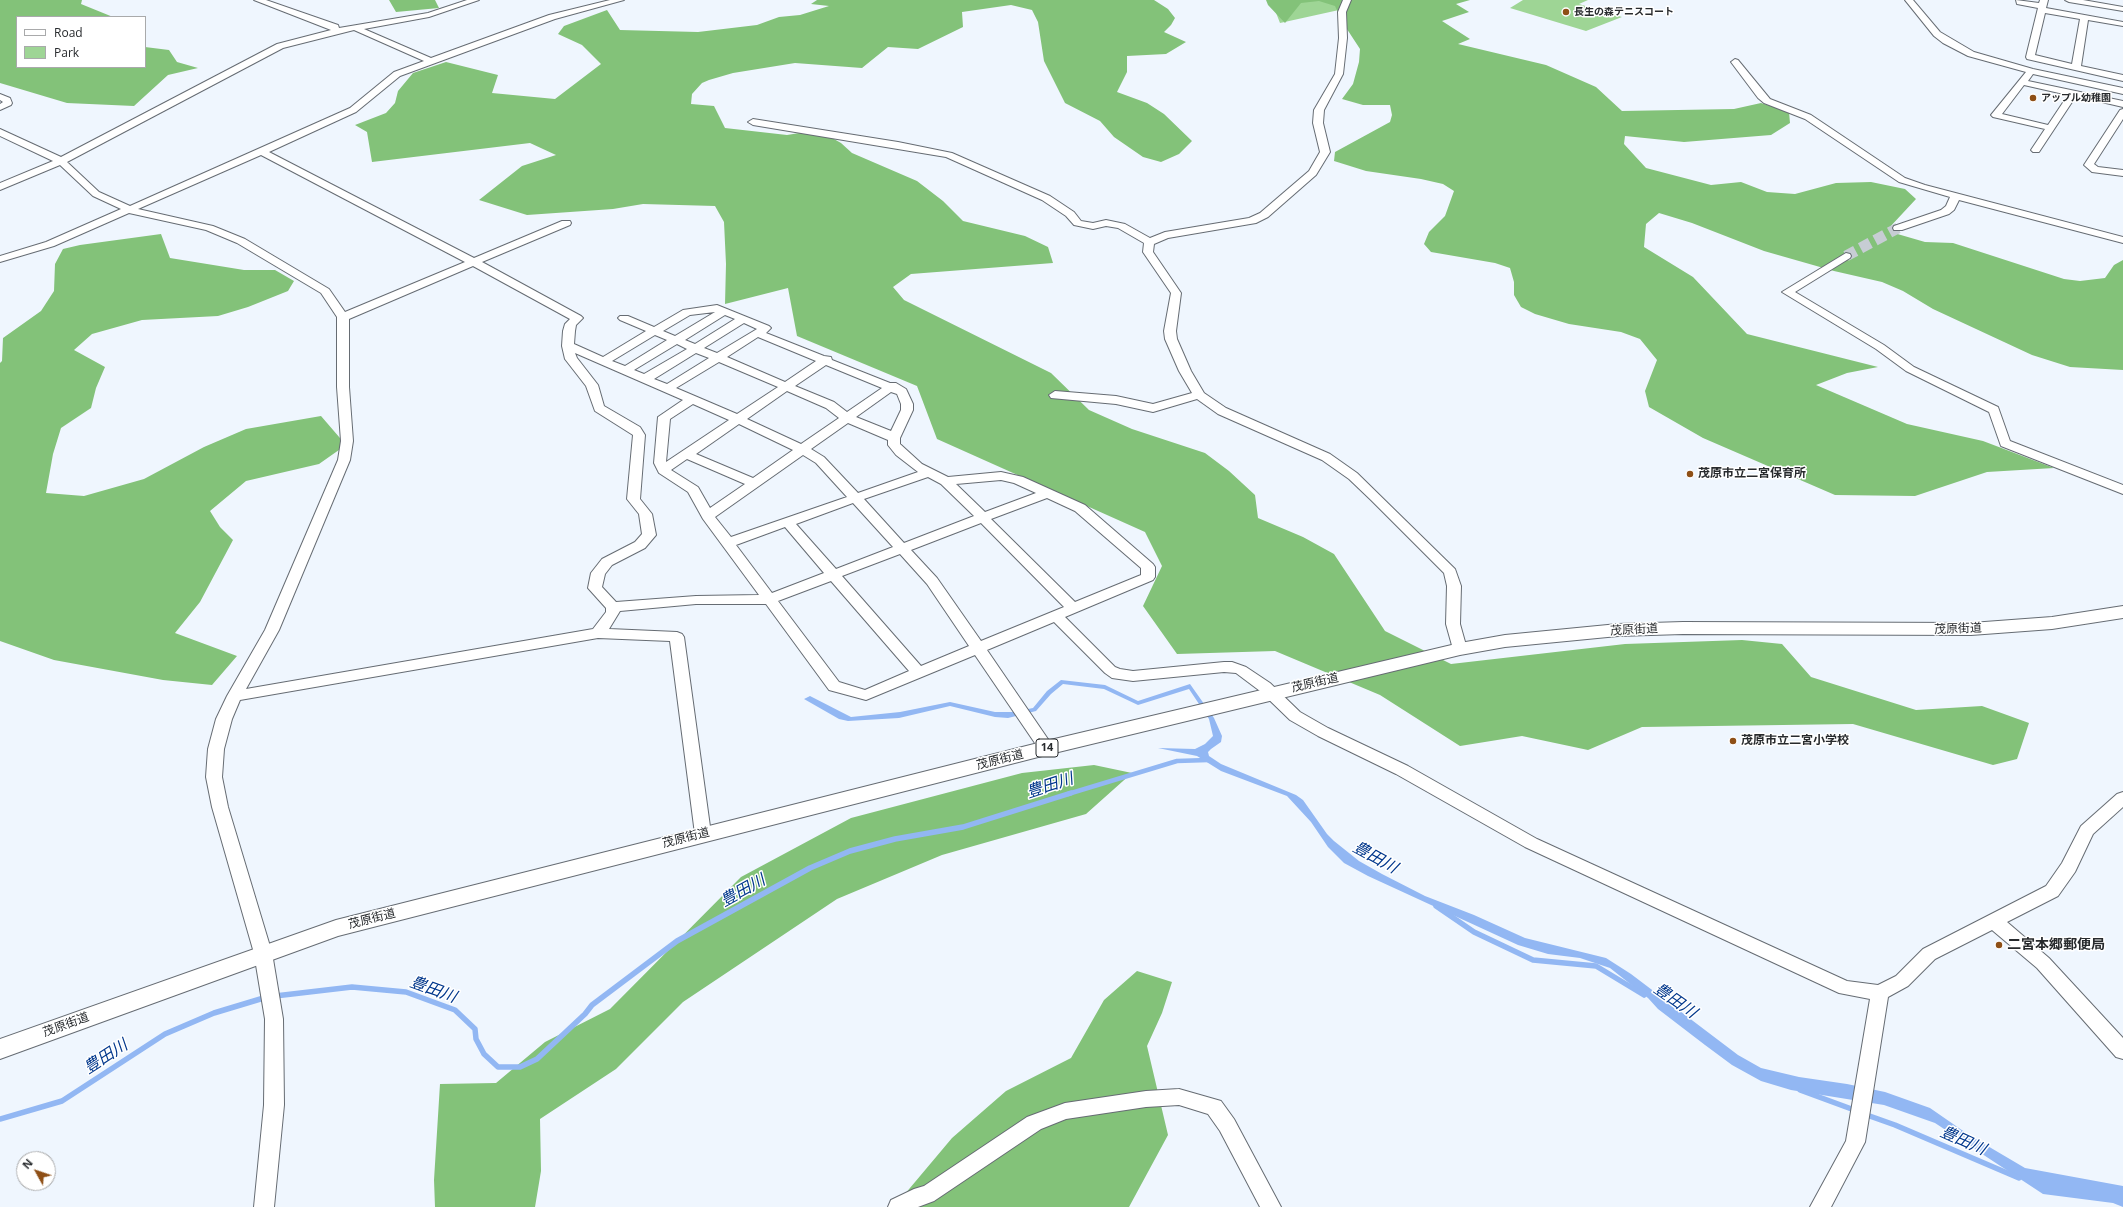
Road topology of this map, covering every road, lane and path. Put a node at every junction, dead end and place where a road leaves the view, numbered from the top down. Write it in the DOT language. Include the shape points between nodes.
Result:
graph roads {
  1 [pos="258,0"];
  2 [pos="475,0"];
  3 [pos="620,0"];
  4 [pos="1346,0"];
  5 [pos="1909,0"];
  6 [pos="2020,0"];
  7 [pos="2069,0"];
  8 [pos="2042,5"];
  9 [pos="2123,9"];
  10 [pos="2084,18"];
  11 [pos="2123,24"];
  12 [pos="356,28"];
  13 [pos="335,31"];
  14 [pos="430,61"];
  15 [pos="1735,62"];
  16 [pos="2076,68"];
  17 [pos="2030,71"];
  18 [pos="2123,78"];
  19 [pos="2021,82"];
  20 [pos="2123,90"];
  21 [pos="2073,94"];
  22 [pos="0,97"];
  23 [pos="2123,104"];
  24 [pos="0,107"];
  25 [pos="2123,112"];
  26 [pos="753,122"];
  27 [pos="2051,128"];
  28 [pos="0,132"];
  29 [pos="2036,150"];
  30 [pos="262,152"];
  31 [pos="61,161"];
  32 [pos="2123,173"];
  33 [pos="0,187"];
  34 [pos="1956,196"];
  35 [pos="130,209"];
  36 [pos="566,223"];
  37 [pos="1898,228"];
  38 [pos="2123,240"];
  39 [pos="1150,242"];
  40 [pos="1846,256"];
  41 [pos="0,259"];
  42 [pos="474,262"];
  43 [pos="724,311"];
  44 [pos="343,317"];
  45 [pos="624,318"];
  46 [pos="743,319"];
  47 [pos="655,331"];
  48 [pos="757,333"];
  49 [pos="676,340"];
  50 [pos="568,346"];
  51 [pos="696,348"];
  52 [pos="718,357"];
  53 [pos="826,359"];
  54 [pos="604,361"];
  55 [pos="625,371"];
  56 [pos="645,379"];
  57 [pos="787,386"];
  58 [pos="892,386"];
  59 [pos="667,389"];
  60 [pos="1055,395"];
  61 [pos="1199,395"];
  62 [pos="692,399"];
  63 [pos="846,418"];
  64 [pos="738,419"];
  65 [pos="894,438"];
  66 [pos="804,450"];
  67 [pos="686,454"];
  68 [pos="662,470"];
  69 [pos="929,472"];
  70 [pos="946,481"];
  71 [pos="754,483"];
  72 [pos="2123,490"];
  73 [pos="1047,493"];
  74 [pos="856,498"];
  75 [pos="708,516"];
  76 [pos="982,519"];
  77 [pos="787,522"];
  78 [pos="728,543"];
  79 [pos="904,548"];
  80 [pos="834,576"];
  81 [pos="770,599"];
  82 [pos="613,607"];
  83 [pos="1073,608"];
  84 [pos="2123,612"];
  85 [pos="1056,616"];
  86 [pos="598,633"];
  87 [pos="979,648"];
  88 [pos="1460,649"];
  89 [pos="919,673"];
  90 [pos="1271,694"];
  91 [pos="234,696"];
  92 [pos="1046,748"];
  93 [pos="2123,798"];
  94 [pos="704,834"];
  95 [pos="1993,920"];
  96 [pos="263,953"];
  97 [pos="1880,993"];
  98 [pos="0,1049"];
  99 [pos="2123,1051"];
  100 [pos="264,1207"];
  101 [pos="898,1207"];
  102 [pos="1271,1207"];
  103 [pos="1820,1207"];
  1 -- 13 [label="street" via="335,27"];
  2 -- 12 [label="street" via="429,15"];
  3 -- 14 [label="street" via="552,16"];
  4 -- 39 [label="street" via="1342,12 1343,38 1339,74 1319,110 1318,123 1325,152 1313,173 1264,215 1252,221 1182,231"];
  5 -- 17 [label="street" via="1946,42 1971,54"];
  6 -- 8 [label="street"];
  7 -- 9 [label="street"];
  8 -- 10 [label="street"];
  8 -- 16 [label="street" via="2030,57"];
  10 -- 11 [label="street"];
  10 -- 16 [label="street"];
  12 -- 13 [label="street"];
  12 -- 14 [label="street"];
  13 -- 31 [label="street" via="266,52"];
  14 -- 30 [label="street" via="397,74 353,110"];
  15 -- 34 [label="street" via="1761,96 1768,101 1808,117 1902,180"];
  16 -- 18 [label="street"];
  17 -- 19 [label="street"];
  17 -- 20 [label="street"];
  19 -- 21 [label="street"];
  19 -- 27 [label="street" via="1996,115"];
  21 -- 23 [label="street"];
  21 -- 27 [label="street"];
  22 -- 24 [label="street" via="8,103"];
  25 -- 32 [label="street" via="2089,165 2095,170"];
  26 -- 39 [label="street" via="949,155 1046,198 1070,214 1078,223 1121,226"];
  27 -- 29 [label="street"];
  28 -- 31 [label="street"];
  30 -- 35 [label="street"];
  30 -- 42 [label="street"];
  31 -- 33 [label="street"];
  31 -- 35 [label="street" via="96,194"];
  34 -- 37 [label="street" via="1945,212"];
  34 -- 38 [label="street"];
  35 -- 41 [label="street" via="50,244"];
  35 -- 44 [label="street" via="209,228 241,240 325,290"];
  36 -- 42 [label="street"];
  39 -- 61 [label="street" via="1148,252 1176,293 1170,331 1185,371"];
  40 -- 72 [label="street" via="1787,292 1880,347 1910,369 1994,410 2005,443"];
  42 -- 44 [label="street"];
  42 -- 50 [label="street" via="577,318 571,324"];
  43 -- 46 [label="street"];
  43 -- 47 [label="street" via="717,308 687,312"];
  43 -- 49 [label="street"];
  44 -- 91 [label="street" via="343,387 347,441 344,460 272,630"];
  45 -- 47 [label="street"];
  46 -- 48 [label="street" via="765,328"];
  46 -- 51 [label="street"];
  47 -- 49 [label="street"];
  47 -- 54 [label="street"];
  48 -- 52 [label="street"];
  48 -- 53 [label="street"];
  49 -- 51 [label="street"];
  49 -- 55 [label="street"];
  50 -- 54 [label="street"];
  50 -- 82 [label="street" via="571,359 592,385 599,408 636,430 638,435 633,499 645,514 649,535 640,545 607,562 598,573 595,588"];
  51 -- 52 [label="street"];
  51 -- 56 [label="street"];
  52 -- 57 [label="street"];
  52 -- 59 [label="street"];
  53 -- 57 [label="street"];
  53 -- 58 [label="street"];
  54 -- 55 [label="street"];
  55 -- 56 [label="street"];
  56 -- 59 [label="street"];
  57 -- 63 [label="street" via="830,405"];
  57 -- 64 [label="street"];
  58 -- 63 [label="street"];
  58 -- 65 [label="street" via="902,392 907,404"];
  59 -- 62 [label="street"];
  60 -- 61 [label="street" via="1116,400 1153,408"];
  61 -- 88 [label="street" via="1222,412 1326,457 1353,476 1376,497 1450,572 1454,586 1452,624"];
  62 -- 64 [label="street"];
  62 -- 68 [label="street" via="664,418 660,463"];
  63 -- 65 [label="street"];
  63 -- 66 [label="street"];
  64 -- 66 [label="street"];
  64 -- 67 [label="street"];
  65 -- 69 [label="street" via="894,445 900,452"];
  66 -- 71 [label="street"];
  66 -- 74 [label="street" via="820,460"];
  67 -- 68 [label="street"];
  67 -- 71 [label="street"];
  68 -- 75 [label="street" via="693,490"];
  69 -- 70 [label="street"];
  69 -- 74 [label="street"];
  70 -- 73 [label="street" via="1001,476 1018,480"];
  70 -- 76 [label="street"];
  71 -- 75 [label="street"];
  73 -- 76 [label="street"];
  73 -- 83 [label="street" via="1080,508 1148,567 1148,577"];
  74 -- 77 [label="street"];
  74 -- 79 [label="street"];
  75 -- 78 [label="street"];
  76 -- 79 [label="street"];
  76 -- 83 [label="street"];
  77 -- 78 [label="street"];
  77 -- 80 [label="street"];
  78 -- 81 [label="street"];
  79 -- 80 [label="street"];
  79 -- 87 [label="street" via="932,581"];
  80 -- 81 [label="street"];
  80 -- 89 [label="street"];
  81 -- 82 [label="street" via="696,600"];
  81 -- 89 [label="street" via="834,686 866,695"];
  82 -- 86 [label="street" via="613,613"];
  83 -- 85 [label="street"];
  84 -- 88 [label="main road, 茂原街道 / 14" via="2052,623 1971,629 1618,630"];
  85 -- 87 [label="street"];
  85 -- 90 [label="street" via="1117,674 1133,676 1232,667 1241,670"];
  86 -- 91 [label="street"];
  86 -- 94 [label="street" via="677,637"];
  87 -- 89 [label="street"];
  87 -- 92 [label="street"];
  88 -- 90 [label="main road, 茂原街道 / 14"];
  90 -- 92 [label="main road, 茂原街道 / 14"];
  90 -- 97 [label="street" via="1295,716 1402,770 1531,843 1802,970 1845,988"];
  91 -- 96 [label="street" via="224,719 216,749 214,777 220,807"];
  92 -- 94 [label="main road, 茂原街道 / 14"];
  93 -- 95 [label="street" via="2087,830 2069,867 2052,891"];
  94 -- 96 [label="main road, 茂原街道 / 14" via="336,928"];
  95 -- 97 [label="street" via="1929,954 1902,981"];
  95 -- 99 [label="street" via="2043,963"];
  96 -- 98 [label="main road, 茂原街道 / 14"];
  96 -- 100 [label="street" via="274,1019 274,1105"];
  97 -- 103 [label="street" via="1855,1142"];
  101 -- 102 [label="street" via="921,1195 927,1195 1034,1124 1065,1111 1146,1099 1179,1097 1214,1107 1227,1125"];
}
